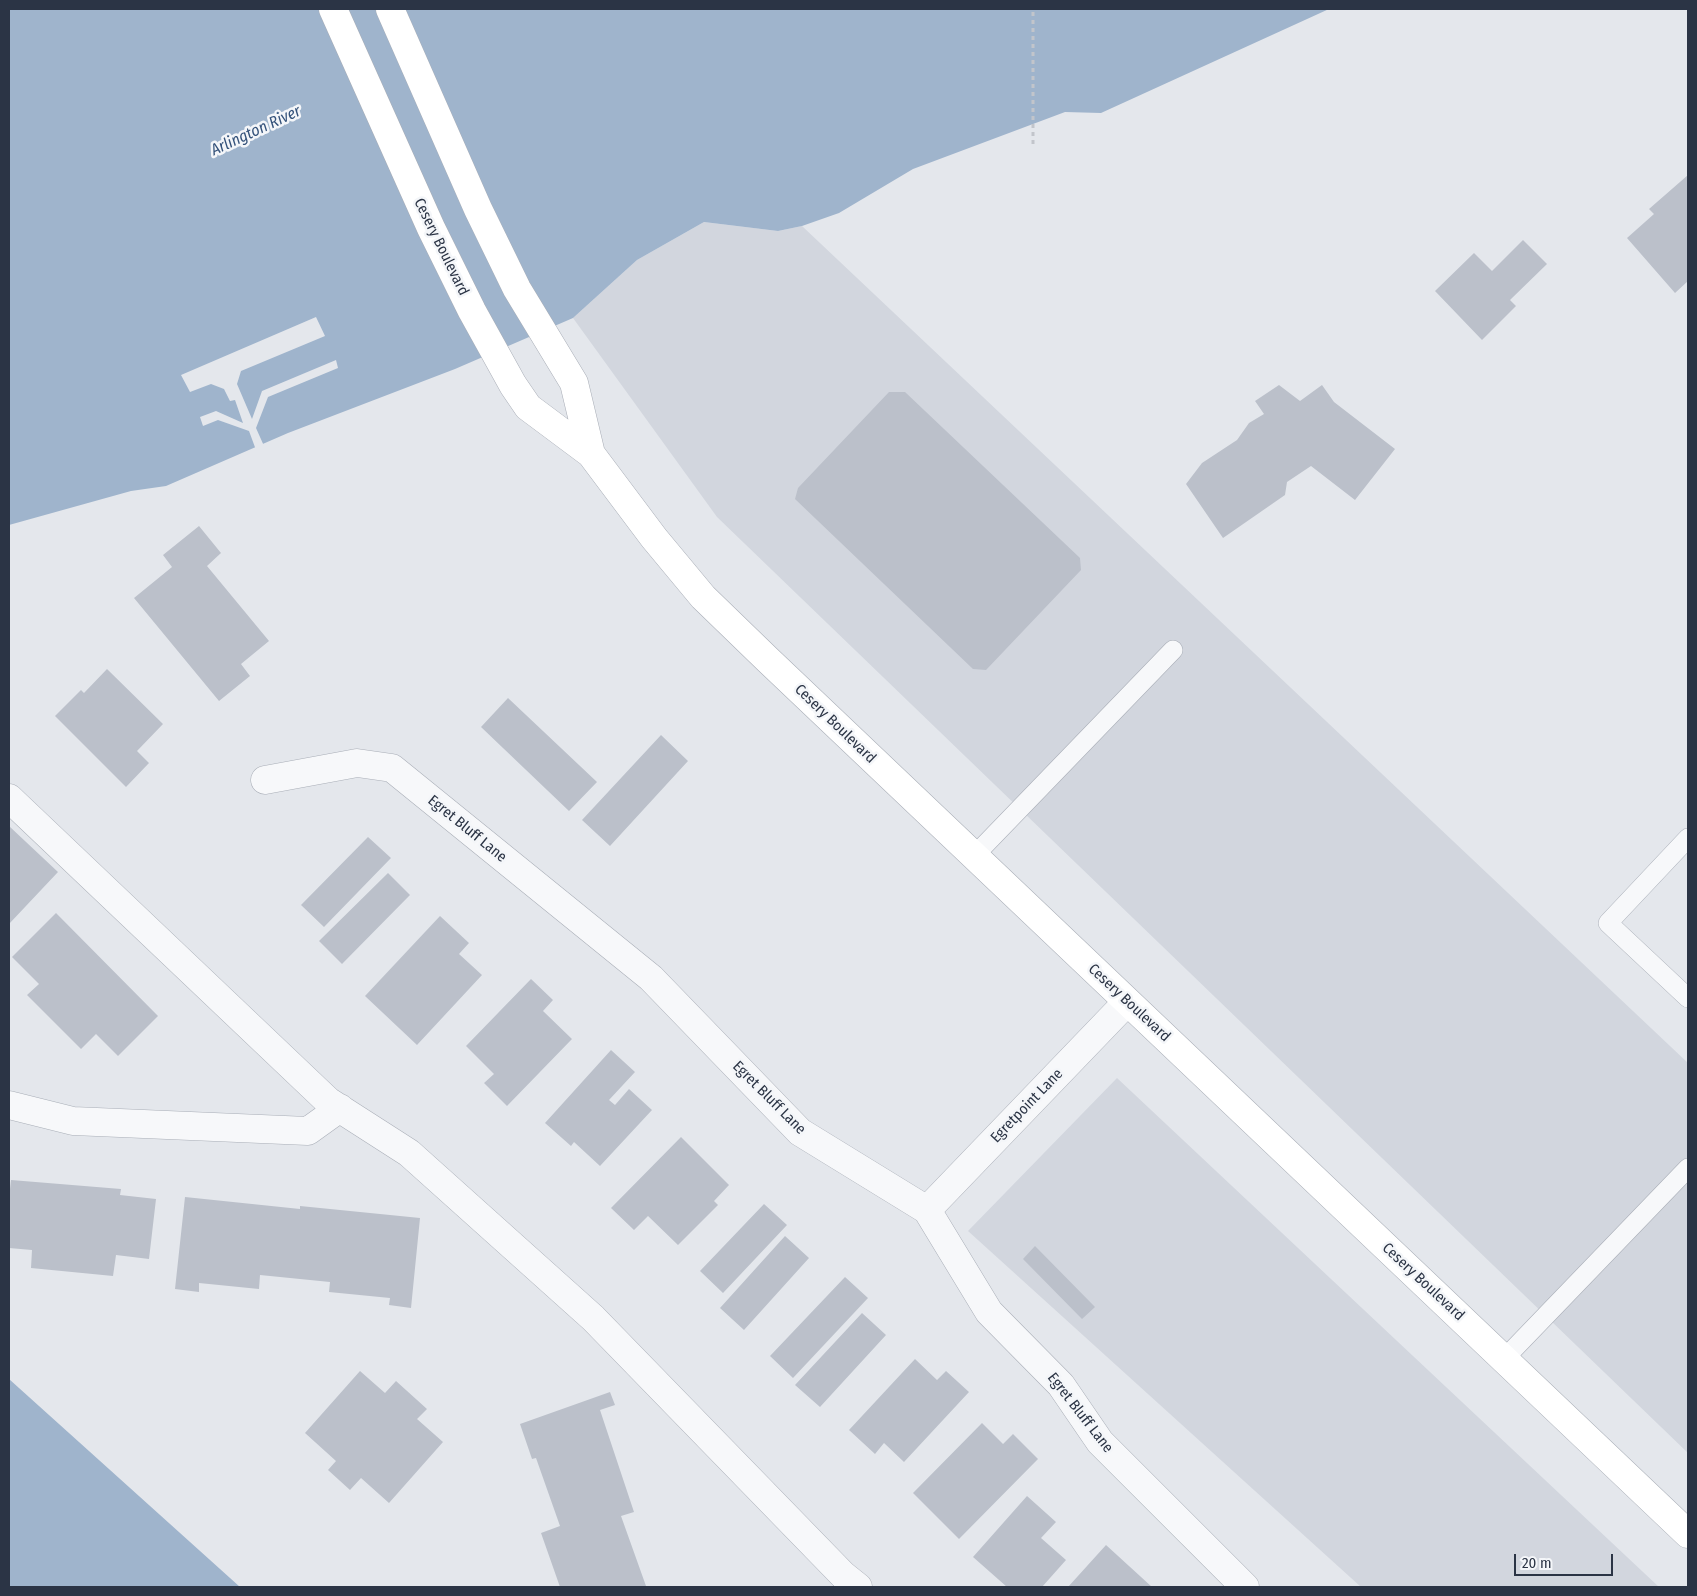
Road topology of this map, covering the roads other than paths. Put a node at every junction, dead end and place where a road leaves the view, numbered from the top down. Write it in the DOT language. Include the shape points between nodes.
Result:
graph roads {
  1 [pos="333,9"];
  2 [pos="390,9"];
  3 [pos="591,454"];
  4 [pos="1173,650"];
  5 [pos="265,780"];
  6 [pos="9,798"];
  7 [pos="1688,838"];
  8 [pos="974,856"];
  9 [pos="1688,998"];
  10 [pos="1127,1002"];
  11 [pos="9,1105"];
  12 [pos="340,1108"];
  13 [pos="1688,1168"];
  14 [pos="927,1210"];
  15 [pos="1504,1358"];
  16 [pos="1688,1534"];
  17 [pos="858,1587"];
  18 [pos="1246,1587"];
  1 -- 3 [label="main road, Cesery Boulevard" via="431,228 513,384 528,407"];
  2 -- 3 [label="main road, Cesery Boulevard" via="482,218 517,289 574,383"];
  3 -- 8 [label="main road, Cesery Boulevard" via="703,597"];
  4 -- 8 [label="lane"];
  5 -- 14 [label="street, Egret Bluff Lane" via="357,763 392,768 651,978 800,1132"];
  6 -- 12 [label="street"];
  7 -- 9 [label="lane" via="1608,923"];
  8 -- 10 [label="main road, Cesery Boulevard"];
  10 -- 14 [label="street, Egretpoint Lane"];
  10 -- 15 [label="main road, Cesery Boulevard"];
  11 -- 12 [label="street" via="73,1121 308,1131"];
  12 -- 17 [label="street" via="409,1153 593,1318"];
  13 -- 15 [label="lane"];
  14 -- 18 [label="street, Egret Bluff Lane" via="989,1312 1061,1385 1100,1442"];
  15 -- 16 [label="main road, Cesery Boulevard"];
}
